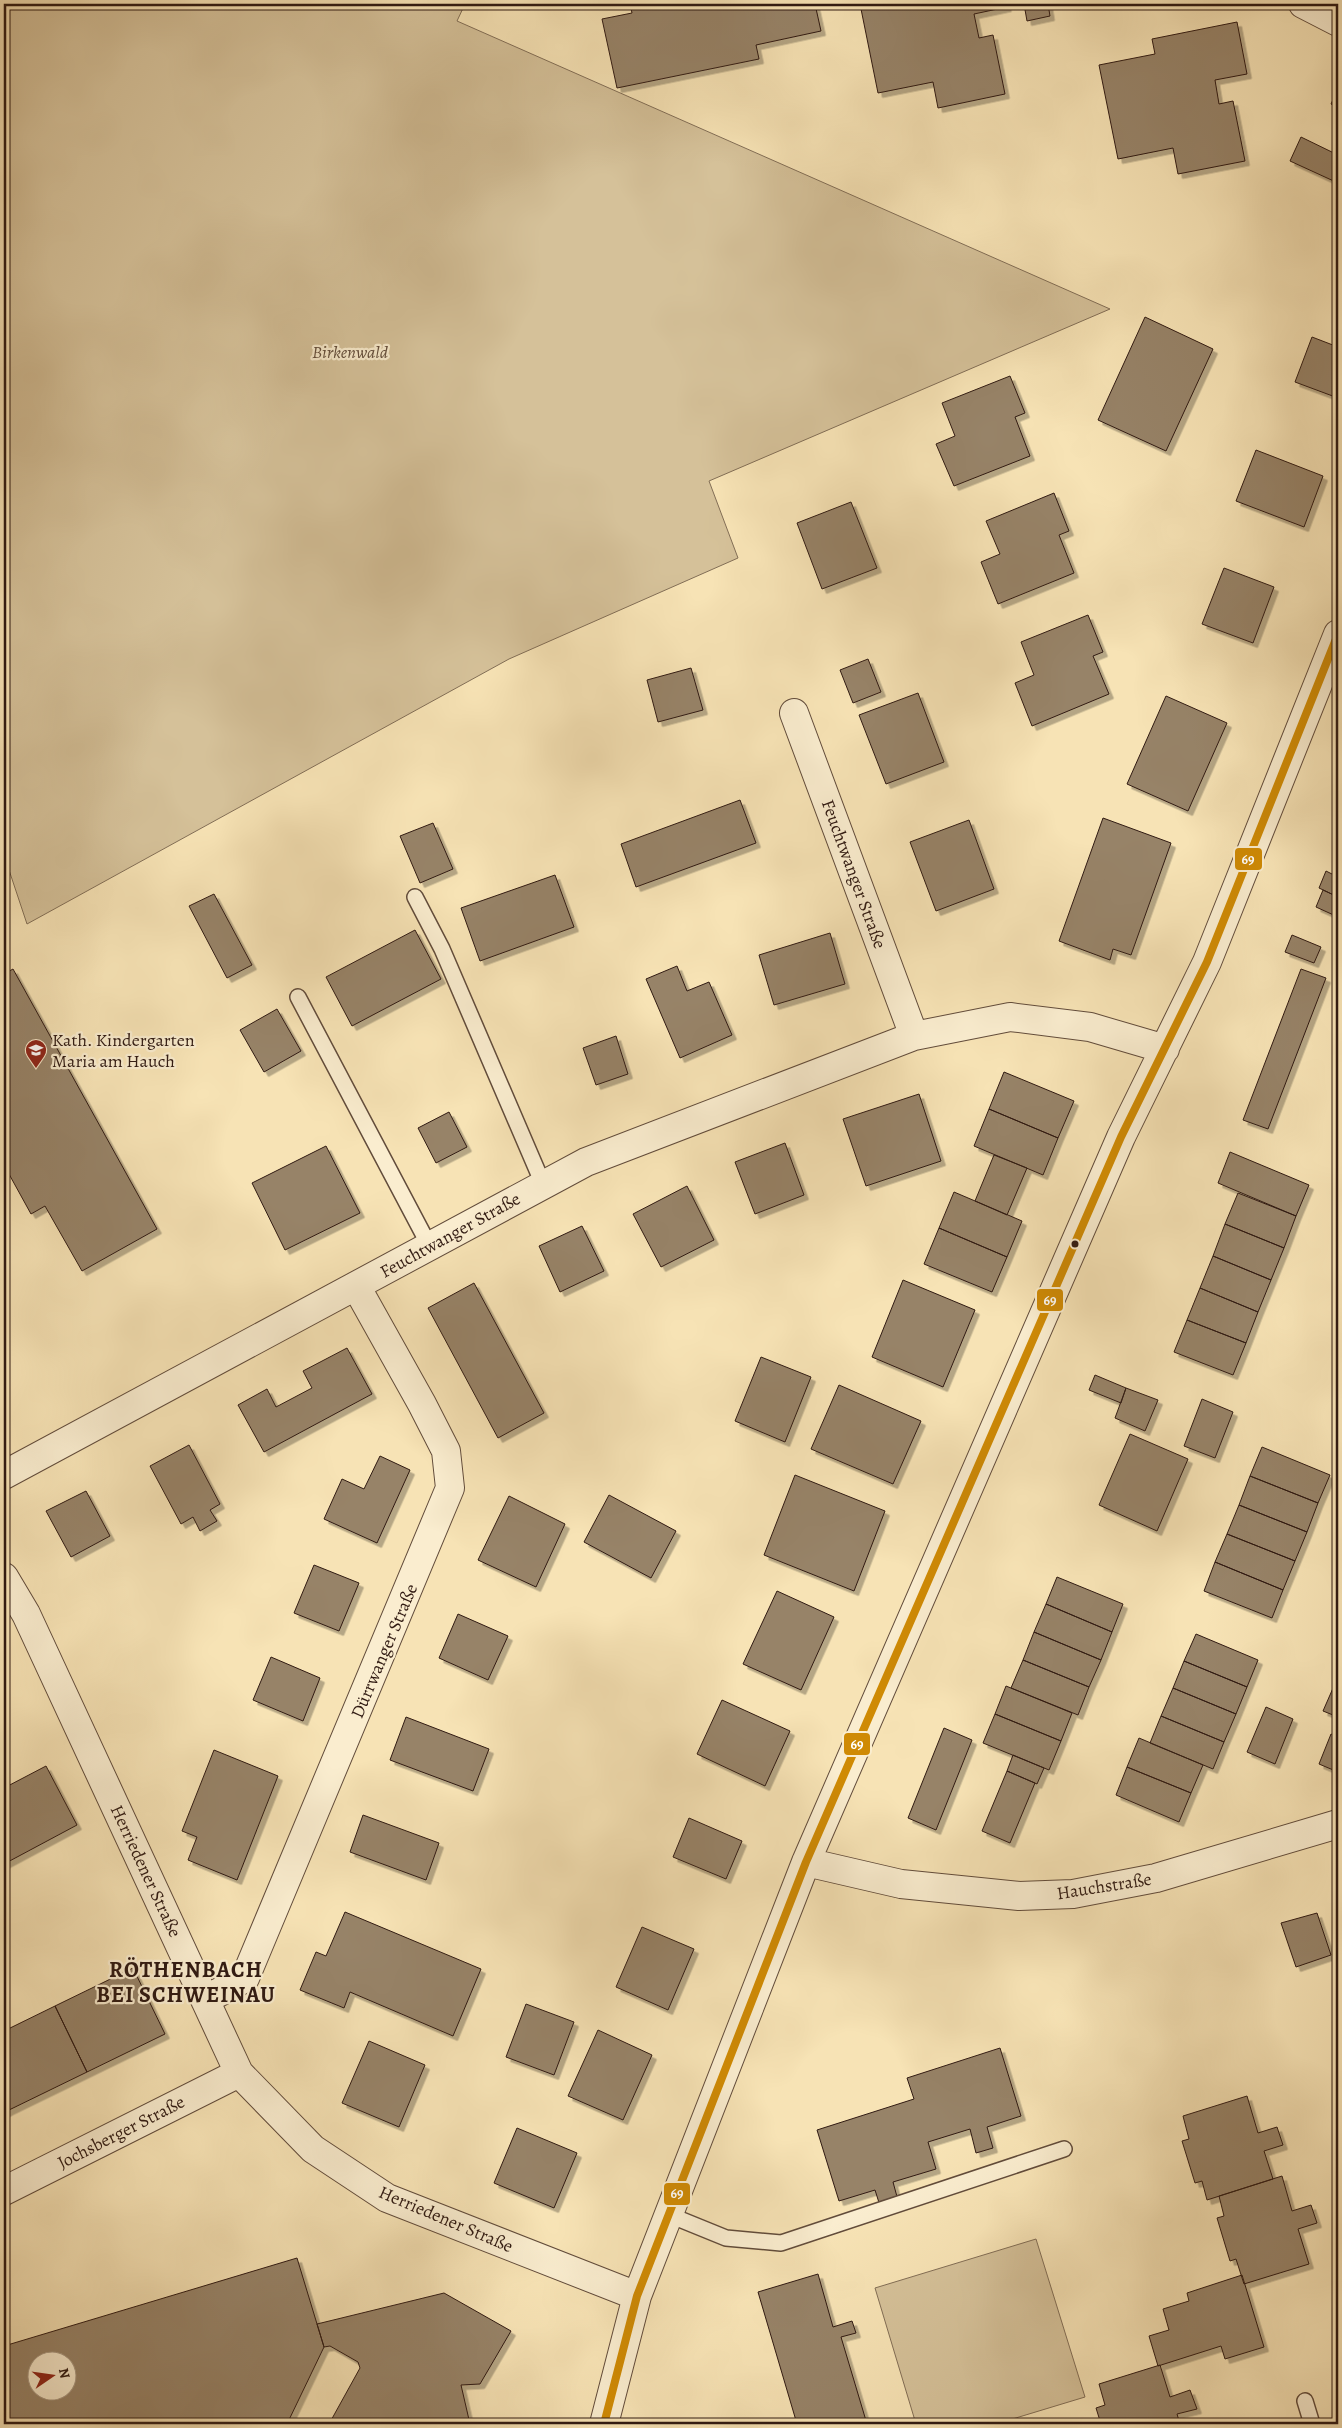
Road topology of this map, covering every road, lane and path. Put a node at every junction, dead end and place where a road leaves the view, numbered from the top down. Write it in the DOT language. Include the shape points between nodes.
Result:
graph roads {
  1 [pos="1303,4"];
  2 [pos="1338,22"];
  3 [pos="1338,634"];
  4 [pos="794,713"];
  5 [pos="415,897"];
  6 [pos="298,997"];
  7 [pos="914,1036"];
  8 [pos="1165,1049"];
  9 [pos="543,1184"];
  10 [pos="430,1246"];
  11 [pos="356,1286"];
  12 [pos="4,1476"];
  13 [pos="4,1577"];
  14 [pos="1338,1824"];
  15 [pos="806,1862"];
  16 [pos="205,2000"];
  17 [pos="239,2073"];
  18 [pos="1064,2149"];
  19 [pos="4,2190"];
  20 [pos="667,2214"];
  21 [pos="637,2296"];
  22 [pos="1305,2401"];
  23 [pos="604,2424"];
  24 [pos="1312,2424"];
  1 -- 2 [label="street"];
  3 -- 8 [label="street" via="1211,953"];
  4 -- 7 [label="street, Feuchtwanger Straße"];
  5 -- 9 [label="lane" via="442,949"];
  6 -- 10 [label="lane"];
  7 -- 8 [label="street, Feuchtwanger Straße" via="1010,1017 1090,1028"];
  7 -- 9 [label="street, Feuchtwanger Straße" via="586,1162"];
  8 -- 15 [label="street" via="1121,1137"];
  9 -- 10 [label="street, Feuchtwanger Straße"];
  10 -- 11 [label="street, Feuchtwanger Straße"];
  11 -- 12 [label="street, Feuchtwanger Straße"];
  11 -- 16 [label="street, Dürrwanger Straße" via="446,1451 450,1488 246,1978"];
  13 -- 16 [label="street, Herriedener Straße" via="26,1614"];
  14 -- 15 [label="street, Hauchstraße" via="1156,1878 1073,1894 1019,1896 902,1884"];
  15 -- 20 [label="street"];
  16 -- 17 [label="street, Herriedener Straße"];
  17 -- 19 [label="street, Jochsberger Straße"];
  17 -- 21 [label="street, Herriedener Straße" via="313,2149 387,2198"];
  18 -- 20 [label="lane" via="781,2243 726,2238"];
  20 -- 21 [label="street"];
  21 -- 23 [label="street"];
  22 -- 24 [label="lane"];
}
